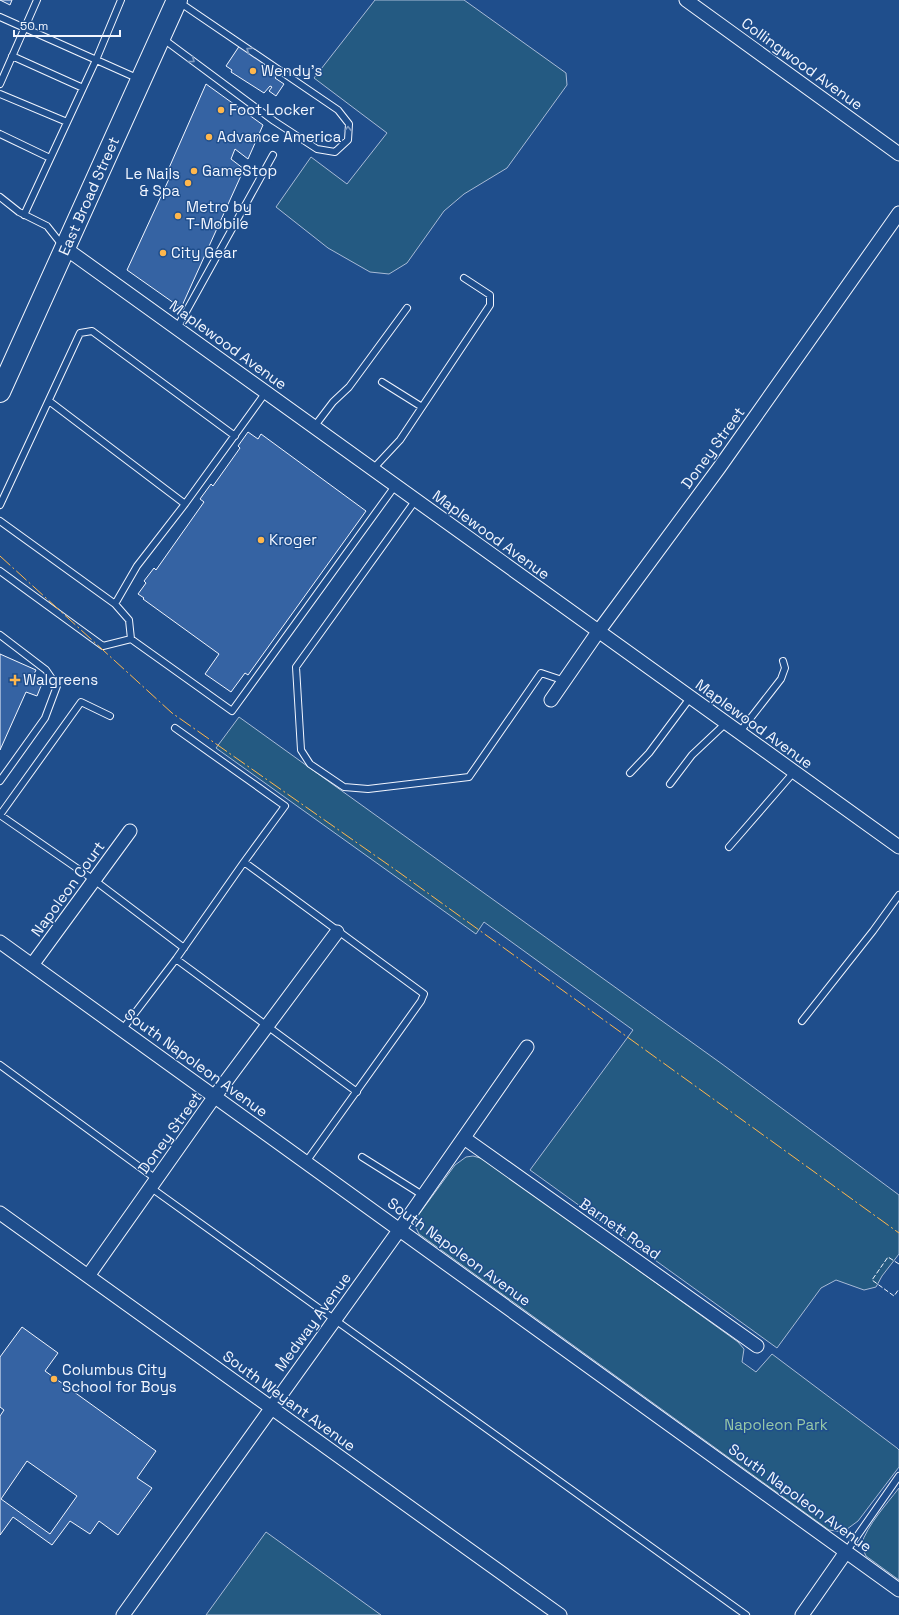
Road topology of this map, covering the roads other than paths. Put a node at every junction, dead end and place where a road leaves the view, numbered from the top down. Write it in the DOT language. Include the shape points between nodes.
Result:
graph roads {
  1 [pos="37,0"];
  2 [pos="121,0"];
  3 [pos="686,0"];
  4 [pos="177,1"];
  5 [pos="0,17"];
  6 [pos="24,28"];
  7 [pos="160,37"];
  8 [pos="12,56"];
  9 [pos="96,60"];
  10 [pos="141,80"];
  11 [pos="0,84"];
  12 [pos="82,88"];
  13 [pos="0,94"];
  14 [pos="67,122"];
  15 [pos="0,134"];
  16 [pos="899,154"];
  17 [pos="273,155"];
  18 [pos="50,158"];
  19 [pos="0,199"];
  20 [pos="899,214"];
  21 [pos="24,215"];
  22 [pos="65,248"];
  23 [pos="464,278"];
  24 [pos="407,308"];
  25 [pos="177,328"];
  26 [pos="382,382"];
  27 [pos="0,392"];
  28 [pos="266,392"];
  29 [pos="49,400"];
  30 [pos="422,407"];
  31 [pos="314,427"];
  32 [pos="235,436"];
  33 [pos="372,470"];
  34 [pos="395,486"];
  35 [pos="416,501"];
  36 [pos="185,504"];
  37 [pos="0,505"];
  38 [pos="0,521"];
  39 [pos="0,571"];
  40 [pos="115,604"];
  41 [pos="598,632"];
  42 [pos="0,635"];
  43 [pos="130,639"];
  44 [pos="783,661"];
  45 [pos="565,681"];
  46 [pos="690,698"];
  47 [pos="551,700"];
  48 [pos="110,716"];
  49 [pos="726,724"];
  50 [pos="175,728"];
  51 [pos="739,733"];
  52 [pos="794,772"];
  53 [pos="630,773"];
  54 [pos="0,781"];
  55 [pos="670,784"];
  56 [pos="0,815"];
  57 [pos="130,831"];
  58 [pos="729,847"];
  59 [pos="899,847"];
  60 [pos="244,862"];
  61 [pos="94,880"];
  62 [pos="899,895"];
  63 [pos="337,932"];
  64 [pos="0,942"];
  65 [pos="184,948"];
  66 [pos="176,959"];
  67 [pos="32,965"];
  68 [pos="802,1021"];
  69 [pos="268,1026"];
  70 [pos="122,1030"];
  71 [pos="527,1047"];
  72 [pos="0,1065"];
  73 [pos="357,1092"];
  74 [pos="215,1096"];
  75 [pos="464,1138"];
  76 [pos="362,1157"];
  77 [pos="306,1162"];
  78 [pos="153,1183"];
  79 [pos="424,1196"];
  80 [pos="0,1213"];
  81 [pos="400,1229"];
  82 [pos="88,1276"];
  83 [pos="335,1318"];
  84 [pos="757,1346"];
  85 [pos="271,1407"];
  86 [pos="899,1476"];
  87 [pos="846,1552"];
  88 [pos="899,1590"];
  89 [pos="123,1615"];
  90 [pos="560,1615"];
  91 [pos="746,1615"];
  92 [pos="802,1615"];
  1 -- 6 [label="lane"];
  2 -- 9 [label="lane"];
  3 -- 16 [label="street, Collingwood Avenue"];
  4 -- 7 [label="main road, East Broad Street"];
  7 -- 4 [label="lane, one-way" via="274,121 317,149 335,152 348,140 349,124 338,110"];
  5 -- 6 [label="lane"];
  6 -- 8 [label="lane"];
  6 -- 9 [label="lane"];
  7 -- 10 [label="main road, East Broad Street"];
  8 -- 11 [label="lane"];
  8 -- 12 [label="lane"];
  9 -- 10 [label="lane"];
  9 -- 12 [label="lane"];
  10 -- 22 [label="main road, East Broad Street"];
  12 -- 14 [label="lane"];
  13 -- 14 [label="lane"];
  14 -- 18 [label="lane"];
  15 -- 18 [label="lane"];
  17 -- 25 [label="lane"];
  18 -- 21 [label="lane"];
  19 -- 21 [label="lane"];
  20 -- 41 [label="street, Doney Street" via="719,468"];
  21 -- 22 [label="lane" via="47,226"];
  22 -- 25 [label="street, Maplewood Avenue"];
  22 -- 27 [label="main road, East Broad Street"];
  23 -- 30 [label="lane" via="490,295 490,305"];
  24 -- 31 [label="lane" via="349,388 333,402"];
  25 -- 28 [label="street, Maplewood Avenue"];
  26 -- 30 [label="lane"];
  28 -- 31 [label="street, Maplewood Avenue"];
  28 -- 32 [label="lane"];
  29 -- 32 [label="lane" via="80,333 92,331"];
  29 -- 36 [label="lane"];
  29 -- 37 [label="lane"];
  30 -- 33 [label="lane" via="400,440"];
  31 -- 33 [label="street, Maplewood Avenue"];
  32 -- 36 [label="lane"];
  33 -- 34 [label="street, Maplewood Avenue"];
  34 -- 35 [label="street, Maplewood Avenue"];
  34 -- 43 [label="lane" via="232,711"];
  35 -- 41 [label="street, Maplewood Avenue"];
  35 -- 45 [label="lane" via="296,667 301,750 310,764 344,787 368,789 469,777 541,674"];
  36 -- 40 [label="lane" via="137,566"];
  38 -- 40 [label="lane"];
  39 -- 43 [label="lane" via="102,646"];
  40 -- 43 [label="lane" via="129,620"];
  41 -- 45 [label="street, Doney Street"];
  41 -- 46 [label="street, Maplewood Avenue"];
  42 -- 54 [label="lane" via="46,670 57,686 45,718"];
  44 -- 51 [label="lane" via="785,668 781,679"];
  45 -- 47 [label="street, Doney Street"];
  46 -- 49 [label="street, Maplewood Avenue"];
  46 -- 53 [label="lane" via="649,753"];
  48 -- 56 [label="lane" via="81,702"];
  49 -- 51 [label="street, Maplewood Avenue"];
  49 -- 55 [label="lane" via="692,755"];
  50 -- 60 [label="lane" via="285,806"];
  51 -- 52 [label="street, Maplewood Avenue"];
  52 -- 58 [label="lane"];
  52 -- 59 [label="street, Maplewood Avenue"];
  56 -- 61 [label="lane"];
  57 -- 61 [label="street, Napoleon Court"];
  60 -- 63 [label="lane"];
  60 -- 65 [label="lane"];
  61 -- 65 [label="lane"];
  61 -- 67 [label="street, Napoleon Court"];
  62 -- 68 [label="lane"];
  63 -- 69 [label="street, Doney Street"];
  63 -- 73 [label="lane" via="424,994 422,1001"];
  64 -- 67 [label="street, South Napoleon Avenue"];
  65 -- 66 [label="lane"];
  66 -- 69 [label="lane"];
  66 -- 70 [label="lane"];
  67 -- 70 [label="street, South Napoleon Avenue"];
  69 -- 73 [label="lane"];
  69 -- 74 [label="street, Doney Street"];
  70 -- 74 [label="street, South Napoleon Avenue"];
  71 -- 75 [label="street, Medway Avenue"];
  72 -- 78 [label="lane"];
  73 -- 77 [label="lane"];
  74 -- 77 [label="street, South Napoleon Avenue"];
  74 -- 78 [label="street, Doney Street"];
  75 -- 79 [label="street, Medway Avenue"];
  75 -- 84 [label="street, Barnett Road"];
  76 -- 79 [label="lane"];
  77 -- 81 [label="street, South Napoleon Avenue"];
  78 -- 82 [label="street, Doney Street"];
  78 -- 83 [label="lane"];
  79 -- 81 [label="street, Medway Avenue"];
  80 -- 82 [label="street, South Weyant Avenue"];
  81 -- 83 [label="street, Medway Avenue"];
  81 -- 87 [label="street, South Napoleon Avenue"];
  82 -- 85 [label="street, South Weyant Avenue"];
  83 -- 85 [label="street, Medway Avenue"];
  83 -- 91 [label="lane"];
  85 -- 89 [label="street, Medway Avenue"];
  85 -- 90 [label="street, South Weyant Avenue"];
  86 -- 87 [label="lane"];
  87 -- 88 [label="street, South Napoleon Avenue"];
  87 -- 92 [label="street"];
}
